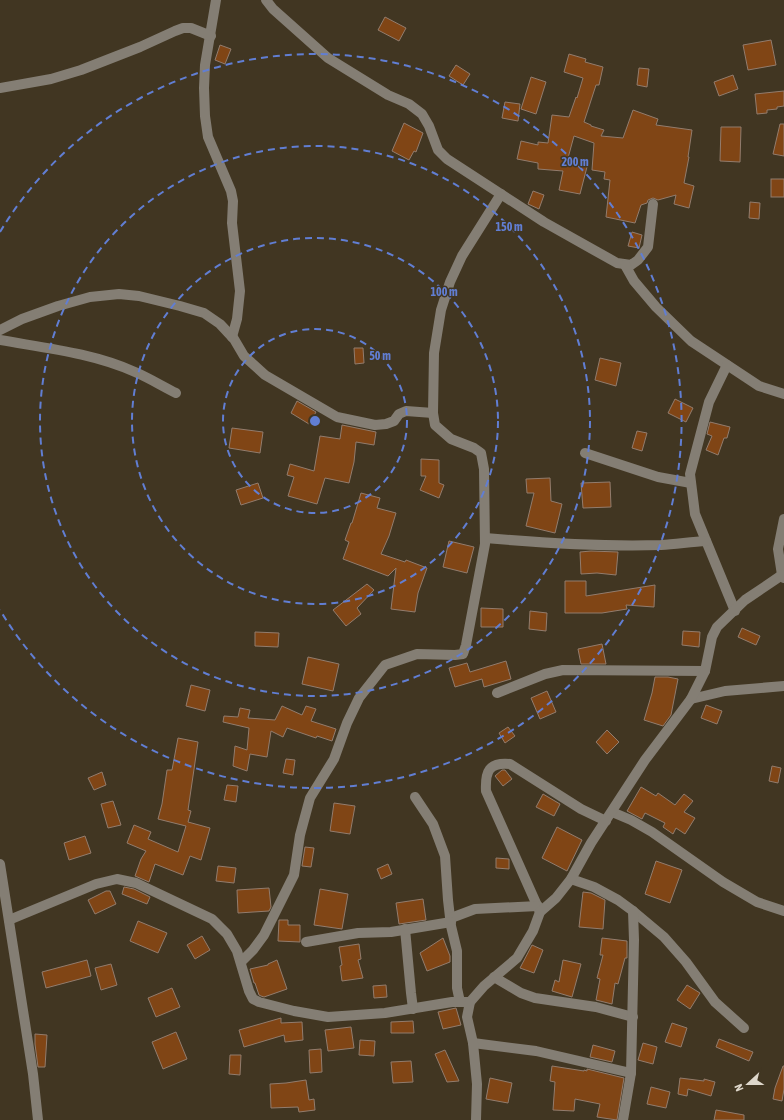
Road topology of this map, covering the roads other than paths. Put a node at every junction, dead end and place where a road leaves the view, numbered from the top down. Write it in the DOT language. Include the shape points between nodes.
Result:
graph roads {
  1 [pos="216,0"];
  2 [pos="266,0"];
  3 [pos="211,36"];
  4 [pos="0,88"];
  5 [pos="501,194"];
  6 [pos="653,204"];
  7 [pos="624,265"];
  8 [pos="0,330"];
  9 [pos="232,337"];
  10 [pos="0,340"];
  11 [pos="727,365"];
  12 [pos="176,393"];
  13 [pos="784,394"];
  14 [pos="433,413"];
  15 [pos="585,453"];
  16 [pos="691,483"];
  17 [pos="784,519"];
  18 [pos="485,538"];
  19 [pos="706,541"];
  20 [pos="783,577"];
  21 [pos="735,611"];
  22 [pos="705,672"];
  23 [pos="784,686"];
  24 [pos="497,693"];
  25 [pos="691,699"];
  26 [pos="415,797"];
  27 [pos="612,812"];
  28 [pos="606,821"];
  29 [pos="0,864"];
  30 [pos="571,880"];
  31 [pos="539,909"];
  32 [pos="633,911"];
  33 [pos="784,911"];
  34 [pos="9,920"];
  35 [pos="451,920"];
  36 [pos="405,929"];
  37 [pos="306,942"];
  38 [pos="240,962"];
  39 [pos="494,977"];
  40 [pos="465,1002"];
  41 [pos="413,1009"];
  42 [pos="633,1017"];
  43 [pos="744,1028"];
  44 [pos="473,1043"];
  45 [pos="631,1073"];
  46 [pos="38,1120"];
  47 [pos="476,1120"];
  48 [pos="623,1120"];
  1 -- 3 [label="street"];
  2 -- 5 [label="street" via="328,58 422,114 438,150 447,159"];
  3 -- 4 [label="street" via="191,28 183,28 81,70 51,79"];
  3 -- 9 [label="street" via="205,65 205,116 208,137 231,191 240,291"];
  5 -- 7 [label="street" via="544,222 617,264"];
  5 -- 14 [label="street" via="462,256 441,310 434,353"];
  6 -- 7 [label="street" via="648,247 638,260"];
  7 -- 11 [label="street" via="656,307 692,342"];
  8 -- 9 [label="street" via="58,306 90,297 119,294 138,296 204,313 220,324"];
  9 -- 14 [label="street" via="244,356 265,375 337,417 375,425 394,421 406,410"];
  10 -- 12 [label="street" via="57,349 114,364 134,371"];
  11 -- 13 [label="street" via="759,386"];
  11 -- 16 [label="street" via="709,402 690,474"];
  14 -- 18 [label="street" via="435,425 450,439 482,453"];
  15 -- 16 [label="street" via="658,477"];
  16 -- 19 [label="street" via="695,514"];
  17 -- 20 [label="street" via="778,549"];
  18 -- 19 [label="street" via="590,545 662,545"];
  18 -- 38 [label="street" via="463,654 417,654 385,665 359,698 334,758 310,798 300,835 294,875 264,935"];
  19 -- 21 [label="street"];
  20 -- 21 [label="street" via="745,600"];
  21 -- 22 [label="street" via="717,627 712,636"];
  22 -- 24 [label="street" via="563,670 545,674"];
  22 -- 25 [label="street"];
  23 -- 25 [label="street" via="725,691"];
  25 -- 27 [label="street" via="645,760"];
  26 -- 35 [label="street" via="433,824 446,856"];
  27 -- 28 [label="street"];
  27 -- 33 [label="street" via="652,832 723,882 757,902"];
  28 -- 30 [label="street"];
  28 -- 31 [label="street" via="575,806 510,764 500,763 490,768 485,780 486,791"];
  29 -- 34 [label="street"];
  30 -- 31 [label="street" via="556,898"];
  30 -- 32 [label="street" via="594,887"];
  31 -- 35 [label="street" via="475,909"];
  31 -- 39 [label="street" via="533,931 517,958"];
  32 -- 42 [label="street"];
  32 -- 43 [label="street" via="664,937 715,1002"];
  34 -- 38 [label="street" via="96,884 117,879 136,883 212,919 227,934"];
  34 -- 46 [label="street"];
  35 -- 36 [label="street"];
  35 -- 40 [label="street" via="457,951 458,988"];
  36 -- 37 [label="street" via="358,933"];
  36 -- 41 [label="street"];
  38 -- 41 [label="street" via="253,999 294,1012 328,1016"];
  39 -- 40 [label="street"];
  39 -- 42 [label="street" via="535,998 596,1007"];
  40 -- 41 [label="street"];
  40 -- 44 [label="street"];
  42 -- 45 [label="street"];
  44 -- 45 [label="street" via="531,1050"];
  44 -- 47 [label="street" via="477,1084"];
  45 -- 48 [label="street"];
}
